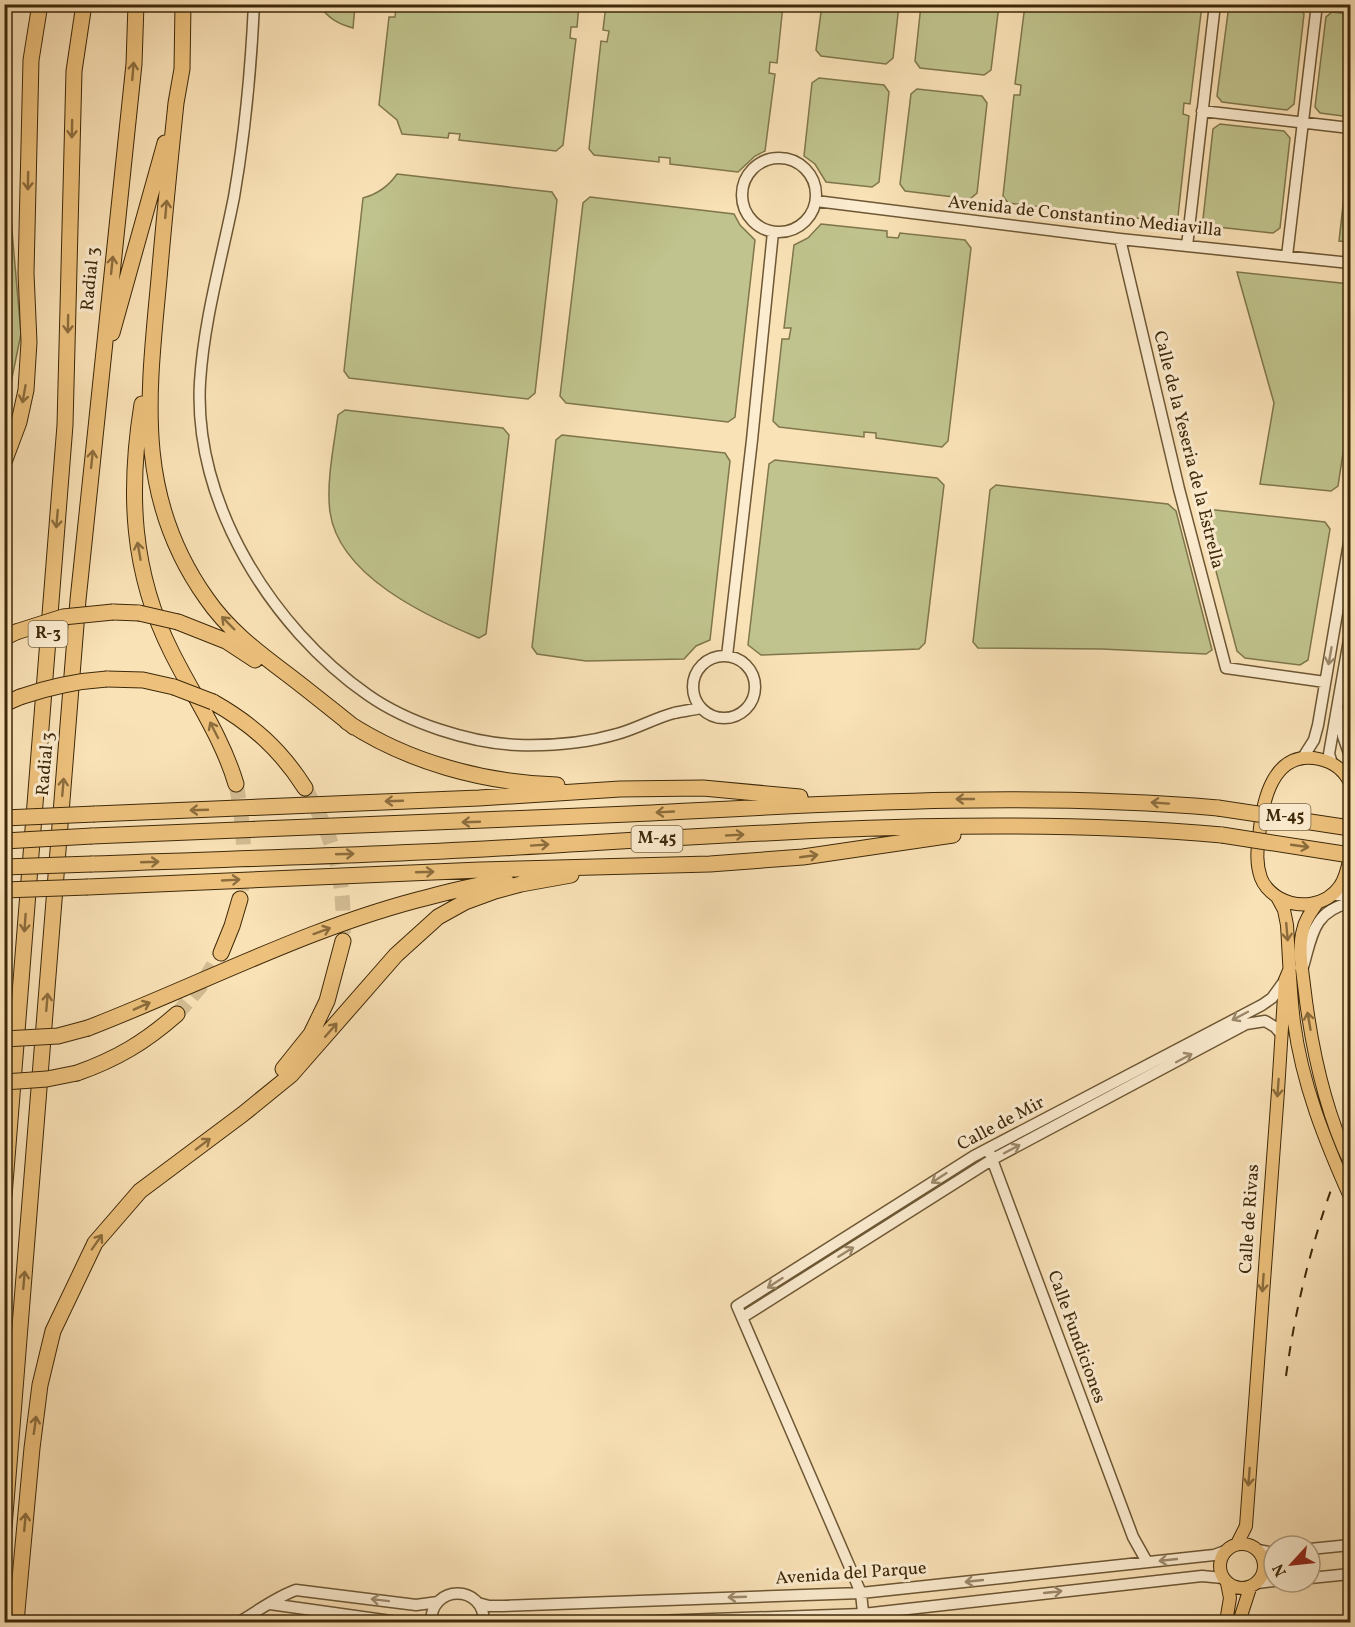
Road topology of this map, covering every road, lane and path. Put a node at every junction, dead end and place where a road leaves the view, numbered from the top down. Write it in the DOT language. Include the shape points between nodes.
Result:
graph roads {
  1 [pos="40,4"];
  2 [pos="84,4"];
  3 [pos="136,4"];
  4 [pos="183,4"];
  5 [pos="254,4"];
  6 [pos="1215,4"];
  7 [pos="1317,4"];
  8 [pos="176,102"];
  9 [pos="1203,111"];
  10 [pos="1303,123"];
  11 [pos="1350,128"];
  12 [pos="816,201"];
  13 [pos="773,232"];
  14 [pos="1120,239"];
  15 [pos="1187,246"];
  16 [pos="1287,256"];
  17 [pos="1350,263"];
  18 [pos="154,330"];
  19 [pos="100,377"];
  20 [pos="4,462"];
  21 [pos="1350,537"];
  22 [pos="1350,634"];
  23 [pos="10,635"];
  24 [pos="727,656"];
  25 [pos="1325,681"];
  26 [pos="1346,684"];
  27 [pos="693,694"];
  28 [pos="1339,702"];
  29 [pos="4,704"];
  30 [pos="701,708"];
  31 [pos="673,713"];
  32 [pos="354,727"];
  33 [pos="1350,756"];
  34 [pos="1302,759"];
  35 [pos="1332,763"];
  36 [pos="1350,781"];
  37 [pos="236,784"];
  38 [pos="305,788"];
  39 [pos="620,789"];
  40 [pos="832,803"];
  41 [pos="4,818"];
  42 [pos="974,827"];
  43 [pos="1350,828"];
  44 [pos="4,841"];
  45 [pos="1350,855"];
  46 [pos="667,866"];
  47 [pos="4,867"];
  48 [pos="571,875"];
  49 [pos="4,890"];
  50 [pos="1330,895"];
  51 [pos="1350,896"];
  52 [pos="1277,897"];
  53 [pos="240,899"];
  54 [pos="1318,902"];
  55 [pos="1350,903"];
  56 [pos="343,941"];
  57 [pos="221,953"];
  58 [pos="1292,973"];
  59 [pos="177,1014"];
  60 [pos="1281,1035"];
  61 [pos="4,1039"];
  62 [pos="4,1082"];
  63 [pos="243,1114"];
  64 [pos="988,1148"];
  65 [pos="993,1159"];
  66 [pos="1350,1163"];
  67 [pos="4,1196"];
  68 [pos="1350,1197"];
  69 [pos="740,1312"];
  70 [pos="4,1527"];
  71 [pos="1133,1537"];
  72 [pos="1237,1544"];
  73 [pos="1350,1545"];
  74 [pos="1322,1548"];
  75 [pos="1258,1550"];
  76 [pos="1225,1551"];
  77 [pos="1262,1551"];
  78 [pos="1147,1562"];
  79 [pos="1132,1563"];
  80 [pos="1350,1574"];
  81 [pos="1322,1577"];
  82 [pos="1225,1580"];
  83 [pos="1262,1583"];
  84 [pos="1254,1585"];
  85 [pos="861,1593"];
  86 [pos="438,1602"];
  87 [pos="478,1603"];
  88 [pos="270,1604"];
  89 [pos="863,1618"];
  90 [pos="16,1623"];
  91 [pos="239,1623"];
  92 [pos="398,1623"];
  93 [pos="431,1623"];
  94 [pos="484,1623"];
  95 [pos="624,1623"];
  96 [pos="1226,1623"];
  97 [pos="1239,1623"];
  1 -- 20 [label="highway, one-way" via="31,60 26,390"];
  2 -- 67 [label="highway, Radial 3 / R-3, one-way" via="74,71 65,425"];
  19 -- 3 [label="highway, Radial 3 / R-3, one-way" via="134,64"];
  4 -- 8 [label="highway" via="182,69"];
  5 -- 31 [label="street" via="242,142 204,342 200,384 200,426 207,465 219,504 252,570 302,637 334,669 370,697 413,720 470,738 544,745 615,735"];
  6 -- 9 [label="street"];
  7 -- 10 [label="street"];
  18 -- 8 [label="highway, one-way"];
  8 -- 19 [label="highway"];
  9 -- 10 [label="street"];
  9 -- 15 [label="street"];
  10 -- 11 [label="street"];
  10 -- 16 [label="street"];
  12 -- 13 [label="street" via="806,222 796,229"];
  12 -- 13 [label="street" via="814,183 794,161 771,159 760,164 745,182 743,204 754,222"];
  12 -- 14 [label="street, Avenida de Constantino Mediavilla"];
  13 -- 24 [label="street"];
  14 -- 15 [label="street, Avenida de Constantino Mediavilla"];
  14 -- 25 [label="street, Calle de la Yeseria de la Estrella" via="1226,668"];
  15 -- 16 [label="street, Avenida de Constantino Mediavilla"];
  16 -- 17 [label="street, Avenida de Constantino Mediavilla"];
  32 -- 18 [label="highway, one-way" via="250,645 207,600 182,561 159,501 149,432"];
  37 -- 18 [label="highway, one-way" via="229,760 151,606 141,563 133,483 135,447"];
  70 -- 19 [label="highway, Radial 3 / R-3, one-way" via="76,623"];
  21 -- 25 [label="street, one-way"];
  22 -- 26 [label="street"];
  23 -- 32 [label="highway, bridge" via="63,617 113,612 140,613 178,622 226,641"];
  24 -- 27 [label="street" via="711,658 698,669"];
  24 -- 30 [label="street" via="738,659 751,672 753,697 744,710 730,717 715,717"];
  25 -- 34 [label="street" via="1314,740"];
  26 -- 28 [label="street"];
  27 -- 30 [label="street"];
  27 -- 31 [label="street"];
  28 -- 33 [label="street"];
  28 -- 35 [label="street" via="1329,754"];
  29 -- 38 [label="highway, bridge" via="79,681 143,680 174,687 213,702 260,733 291,766"];
  30 -- 31 [label="street"];
  32 -- 39 [label="highway" via="404,752 470,773 546,785"];
  34 -- 35 [label="main road" via="1312,757"];
  34 -- 52 [label="main road, Calle de Rivas" via="1280,771 1263,803 1258,869 1267,888"];
  35 -- 36 [label="main road"];
  39 -- 40 [label="highway" via="703,788 809,797"];
  39 -- 41 [label="highway, one-way, bridge"];
  43 -- 40 [label="highway, M-45, one-way, bridge" via="1157,803 986,800"];
  40 -- 44 [label="highway, M-45, one-way, bridge"];
  42 -- 45 [label="highway, M-45, one-way, bridge" via="1156,830"];
  46 -- 42 [label="highway, one-way" via="803,857 960,834"];
  47 -- 42 [label="highway, M-45, one-way, bridge"];
  45 -- 50 [label="main road" via="1340,887"];
  46 -- 48 [label="highway"];
  49 -- 46 [label="highway, one-way, bridge"];
  61 -- 48 [label="highway, one-way, bridge" via="58,1036 88,1028 259,955 403,903 484,883"];
  63 -- 48 [label="highway, one-way" via="291,1075 396,955 438,917 495,891"];
  50 -- 51 [label="street"];
  50 -- 54 [label="main road"];
  52 -- 54 [label="main road" via="1299,905"];
  52 -- 58 [label="main road, Calle de Rivas, one-way" via="1287,925"];
  53 -- 57 [label="highway"];
  54 -- 58 [label="main road" via="1306,920"];
  55 -- 58 [label="street" via="1335,907 1319,921"];
  56 -- 63 [label="highway" via="327,1001 311,1034"];
  58 -- 60 [label="main road, Calle de Rivas"];
  58 -- 64 [label="street, Calle de Mir, one-way" via="1262,1005"];
  66 -- 58 [label="main road, one-way" via="1339,1139"];
  58 -- 68 [label="main road" via="1294,1022 1311,1097"];
  59 -- 62 [label="highway, bridge" via="123,1055 77,1073"];
  65 -- 60 [label="street, Calle de Mir, one-way" via="1246,1024 1265,1021"];
  60 -- 72 [label="main road, Calle de Rivas, one-way" via="1246,1526"];
  90 -- 63 [label="highway, one-way" via="34,1430 53,1332 95,1242 140,1191"];
  64 -- 65 [label="street, Calle Fundiciones"];
  64 -- 69 [label="street, Calle de Mir, one-way"];
  69 -- 65 [label="street, Calle de Mir, one-way"];
  65 -- 71 [label="street, Calle Fundiciones"];
  69 -- 85 [label="street"];
  71 -- 78 [label="street, Calle Fundiciones"];
  71 -- 79 [label="street, Calle Fundiciones"];
  72 -- 75 [label="main road"];
  72 -- 76 [label="main road"];
  73 -- 74 [label="street"];
  75 -- 77 [label="street"];
  75 -- 84 [label="main road" via="1264,1567 1262,1577"];
  76 -- 78 [label="street, Avenida del Parque, one-way"];
  76 -- 82 [label="main road" via="1220,1564"];
  78 -- 79 [label="street, Avenida del Parque"];
  79 -- 85 [label="street, Avenida del Parque, one-way"];
  80 -- 81 [label="street"];
  82 -- 84 [label="main road" via="1238,1588"];
  89 -- 82 [label="street, Avenida del Parque, one-way" via="1202,1576"];
  82 -- 96 [label="main road" via="1230,1598"];
  83 -- 84 [label="street"];
  84 -- 97 [label="main road"];
  85 -- 87 [label="street, Avenida del Parque, one-way" via="502,1606"];
  85 -- 89 [label="street"];
  86 -- 87 [label="street, Avenida del Parque" via="458,1594"];
  86 -- 88 [label="street, one-way" via="416,1605 296,1590"];
  86 -- 93 [label="street"];
  87 -- 94 [label="street"];
  88 -- 91 [label="street"];
  88 -- 92 [label="street"];
  89 -- 95 [label="street, Avenida del Parque"];
}
